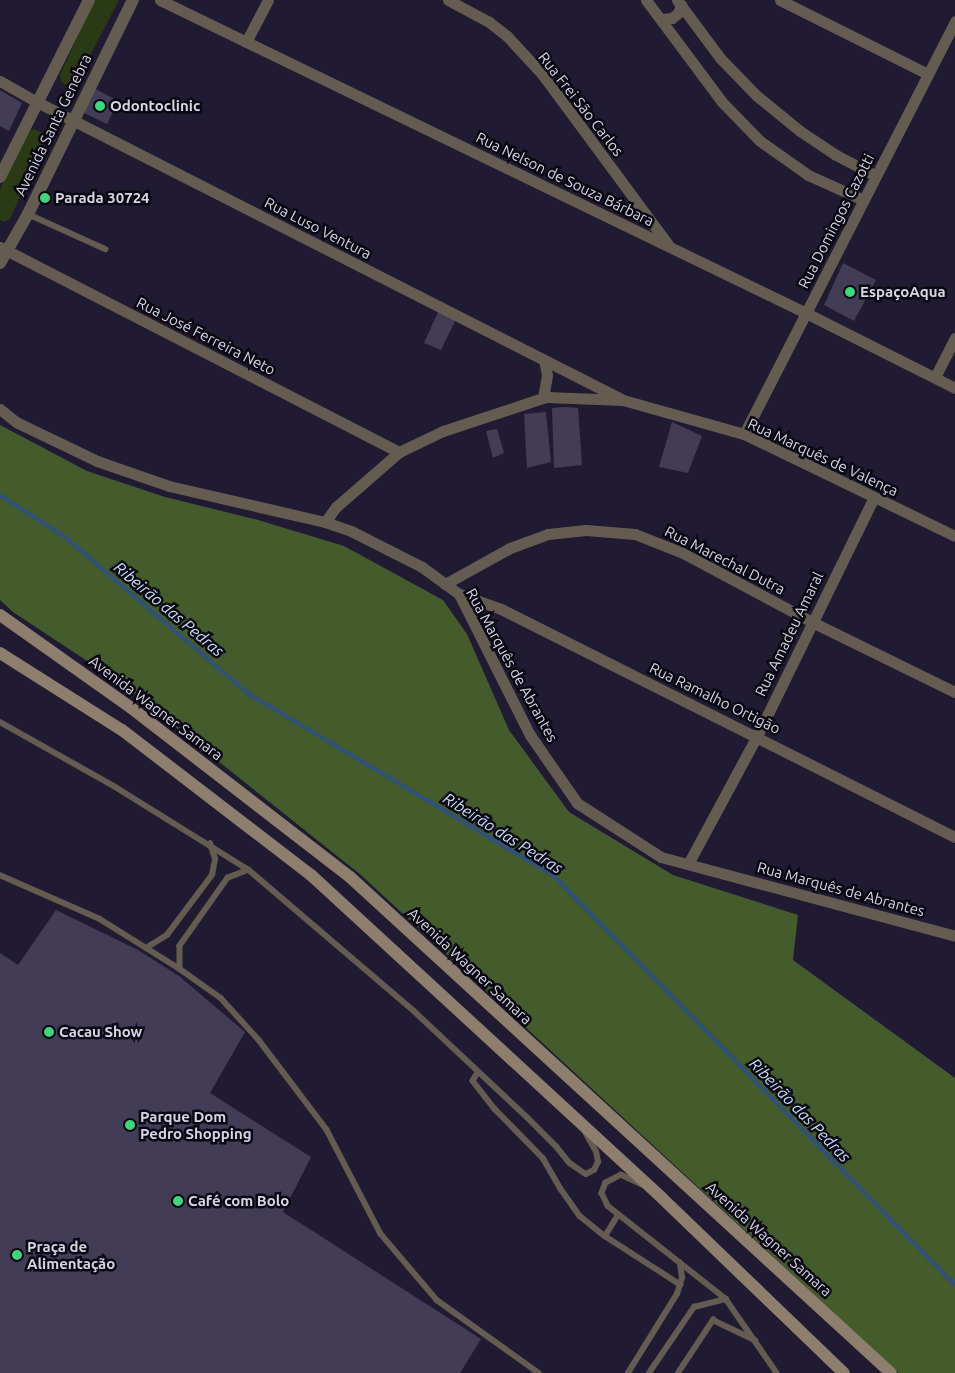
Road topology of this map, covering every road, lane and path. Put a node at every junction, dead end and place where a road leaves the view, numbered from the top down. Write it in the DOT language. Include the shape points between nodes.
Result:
graph roads {
  1 [pos="89,0"];
  2 [pos="133,0"];
  3 [pos="160,0"];
  4 [pos="268,0"];
  5 [pos="448,0"];
  6 [pos="646,0"];
  7 [pos="780,0"];
  8 [pos="679,2"];
  9 [pos="661,19"];
  10 [pos="955,21"];
  11 [pos="246,42"];
  12 [pos="928,74"];
  13 [pos="0,80"];
  14 [pos="37,102"];
  15 [pos="73,120"];
  16 [pos="876,176"];
  17 [pos="0,177"];
  18 [pos="864,200"];
  19 [pos="28,214"];
  20 [pos="671,247"];
  21 [pos="4,249"];
  22 [pos="105,249"];
  23 [pos="0,263"];
  24 [pos="806,313"];
  25 [pos="955,338"];
  26 [pos="544,360"];
  27 [pos="935,377"];
  28 [pos="955,388"];
  29 [pos="543,398"];
  30 [pos="623,400"];
  31 [pos="0,409"];
  32 [pos="744,434"];
  33 [pos="399,452"];
  34 [pos="874,497"];
  35 [pos="325,522"];
  36 [pos="955,536"];
  37 [pos="445,584"];
  38 [pos="459,594"];
  39 [pos="0,615"];
  40 [pos="812,622"];
  41 [pos="0,653"];
  42 [pos="955,692"];
  43 [pos="0,722"];
  44 [pos="757,736"];
  45 [pos="955,837"];
  46 [pos="210,844"];
  47 [pos="688,864"];
  48 [pos="249,870"];
  49 [pos="0,875"];
  50 [pos="955,936"];
  51 [pos="146,948"];
  52 [pos="180,969"];
  53 [pos="478,1073"];
  54 [pos="579,1122"];
  55 [pos="663,1199"];
  56 [pos="618,1215"];
  57 [pos="605,1236"];
  58 [pos="680,1263"];
  59 [pos="681,1285"];
  60 [pos="726,1300"];
  61 [pos="757,1341"];
  62 [pos="539,1373"];
  63 [pos="628,1373"];
  64 [pos="649,1373"];
  65 [pos="678,1373"];
  66 [pos="777,1373"];
  67 [pos="844,1373"];
  68 [pos="891,1373"];
  1 -- 14 [label="street, Avenida Santa Genebra"];
  2 -- 15 [label="street, Avenida Santa Genebra"];
  3 -- 11 [label="street, Rua Nelson de Souza Bárbara"];
  4 -- 11 [label="street"];
  5 -- 20 [label="street, Rua Frei São Carlos" via="489,22 507,36 542,74"];
  6 -- 9 [label="street"];
  7 -- 12 [label="street"];
  8 -- 9 [label="street" via="678,13 672,18"];
  8 -- 16 [label="street" via="720,58 758,96 800,131"];
  9 -- 18 [label="street" via="722,102 760,141 808,175"];
  10 -- 12 [label="street, Rua Domingos Cazotti"];
  11 -- 20 [label="street, Rua Nelson de Souza Bárbara"];
  12 -- 16 [label="street, Rua Domingos Cazotti"];
  13 -- 14 [label="street, Rua Luso Ventura"];
  14 -- 15 [label="street, Rua Luso Ventura"];
  14 -- 17 [label="street, Avenida Santa Genebra"];
  15 -- 19 [label="street, Avenida Santa Genebra"];
  15 -- 26 [label="street, Rua Luso Ventura"];
  16 -- 18 [label="street, Rua Domingos Cazotti"];
  18 -- 24 [label="street, Rua Domingos Cazotti"];
  19 -- 21 [label="street, Avenida Santa Genebra"];
  19 -- 22 [label="lane"];
  20 -- 24 [label="street, Rua Nelson de Souza Bárbara"];
  21 -- 23 [label="street, Avenida Santa Genebra"];
  21 -- 33 [label="street, Rua José Ferreira Neto"];
  24 -- 27 [label="street, Rua Nelson de Souza Bárbara"];
  24 -- 32 [label="street, Rua Domingos Cazotti"];
  25 -- 27 [label="street"];
  26 -- 29 [label="street" via="547,375"];
  26 -- 30 [label="street, Rua Luso Ventura"];
  27 -- 28 [label="street, Rua Nelson de Souza Bárbara"];
  29 -- 30 [label="street, Rua Marquês de Valença"];
  29 -- 33 [label="street, Rua Marquês de Valença" via="443,431"];
  30 -- 32 [label="street, Rua Marquês de Valença"];
  31 -- 35 [label="street, Rua Marquês de Abrantes" via="16,422 97,461 169,486"];
  32 -- 34 [label="street, Rua Marquês de Valença"];
  33 -- 35 [label="street, Rua Marquês de Valença" via="336,507"];
  34 -- 36 [label="street, Rua Marquês de Valença"];
  34 -- 40 [label="street, Rua Amadeu Amaral"];
  35 -- 37 [label="street, Rua Marquês de Abrantes" via="351,531 422,568"];
  37 -- 38 [label="street, Rua Marquês de Abrantes"];
  37 -- 40 [label="street, Rua Marechal Dutra" via="510,548 548,534 586,530 635,534 683,553"];
  38 -- 44 [label="street, Rua Ramalho Ortigão" via="501,609"];
  38 -- 47 [label="street, Rua Marquês de Abrantes" via="530,735 577,803 661,856"];
  39 -- 68 [label="main road, Avenida Wagner Samara" via="130,707 350,877"];
  40 -- 42 [label="street, Rua Marechal Dutra"];
  40 -- 44 [label="street, Rua Amadeu Amaral"];
  41 -- 54 [label="main road" via="122,730 311,874"];
  43 -- 46 [label="lane"];
  44 -- 45 [label="street, Rua Ramalho Ortigão"];
  44 -- 47 [label="street, Rua Amadeu Amaral"];
  46 -- 48 [label="lane"];
  46 -- 51 [label="lane" via="215,859 212,874 167,935"];
  47 -- 50 [label="street, Rua Marquês de Abrantes"];
  48 -- 52 [label="lane" via="228,878 180,946"];
  48 -- 53 [label="lane" via="412,1010"];
  49 -- 51 [label="lane" via="100,919"];
  51 -- 52 [label="lane"];
  52 -- 62 [label="lane" via="221,998 259,1040 327,1130 381,1234 437,1300"];
  53 -- 54 [label="lane" via="528,1118 570,1163 586,1174 594,1170 598,1162"];
  53 -- 57 [label="lane" via="473,1081 495,1109 543,1158 580,1216"];
  54 -- 55 [label="main road"];
  55 -- 56 [label="lane" via="621,1175 614,1177 602,1194"];
  55 -- 67 [label="main road"];
  56 -- 57 [label="lane"];
  56 -- 58 [label="lane"];
  57 -- 59 [label="lane"];
  58 -- 59 [label="lane"];
  58 -- 60 [label="lane"];
  59 -- 63 [label="lane"];
  60 -- 61 [label="lane"];
  60 -- 64 [label="lane" via="694,1308"];
  61 -- 65 [label="lane" via="714,1320"];
  61 -- 66 [label="lane"];
}
